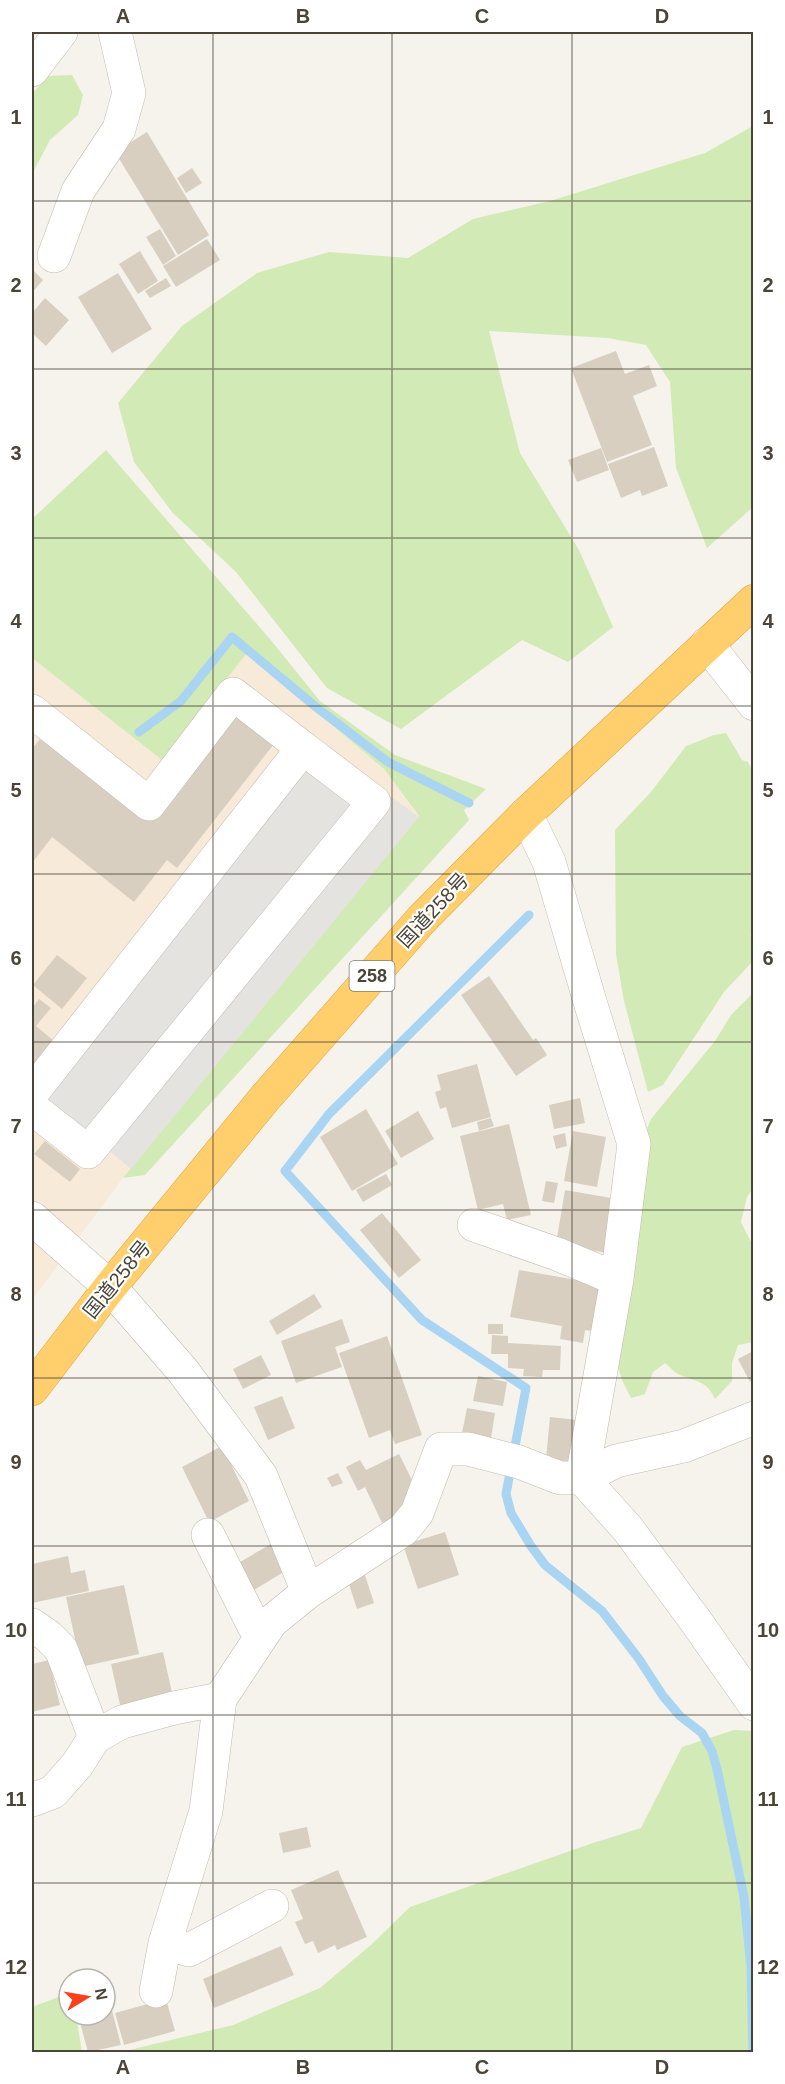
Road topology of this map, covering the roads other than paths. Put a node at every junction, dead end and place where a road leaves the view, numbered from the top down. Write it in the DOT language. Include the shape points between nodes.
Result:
graph roads {
  1 [pos="61,32"];
  2 [pos="116,32"];
  3 [pos="32,70"];
  4 [pos="54,256"];
  5 [pos="753,601"];
  6 [pos="707,645"];
  7 [pos="753,704"];
  8 [pos="32,711"];
  9 [pos="303,748"];
  10 [pos="526,814"];
  11 [pos="32,1093"];
  12 [pos="32,1108"];
  13 [pos="32,1218"];
  14 [pos="474,1225"];
  15 [pos="617,1279"];
  16 [pos="110,1287"];
  17 [pos="32,1389"];
  18 [pos="753,1418"];
  19 [pos="582,1478"];
  20 [pos="208,1535"];
  21 [pos="308,1592"];
  22 [pos="32,1625"];
  23 [pos="266,1630"];
  24 [pos="220,1699"];
  25 [pos="753,1704"];
  26 [pos="95,1737"];
  27 [pos="32,1800"];
  28 [pos="272,1906"];
  29 [pos="165,1943"];
  30 [pos="156,1991"];
  1 -- 3 [label="street"];
  2 -- 4 [label="street" via="129,93 119,129 78,191"];
  5 -- 6 [label="highway, 国道258号 / 258"];
  6 -- 7 [label="street"];
  6 -- 10 [label="highway, 国道258号 / 258"];
  8 -- 9 [label="street" via="149,804 233,694"];
  9 -- 11 [label="street"];
  9 -- 12 [label="street" via="374,802 88,1152"];
  10 -- 15 [label="street" via="549,862 634,1144"];
  10 -- 16 [label="highway, 国道258号 / 258" via="422,919 265,1098"];
  13 -- 16 [label="street"];
  14 -- 15 [label="street"];
  15 -- 19 [label="street"];
  16 -- 17 [label="highway, 国道258号 / 258"];
  16 -- 21 [label="street" via="183,1371 261,1476"];
  18 -- 19 [label="street" via="684,1446 616,1461"];
  19 -- 21 [label="street" via="560,1478 468,1449 441,1449 417,1513 403,1530"];
  19 -- 25 [label="street" via="627,1528"];
  20 -- 23 [label="street" via="254,1626"];
  21 -- 23 [label="street"];
  22 -- 26 [label="street" via="61,1649"];
  23 -- 24 [label="street"];
  24 -- 26 [label="street" via="122,1722"];
  24 -- 29 [label="street" via="206,1810"];
  26 -- 27 [label="street" via="53,1792"];
  28 -- 29 [label="street" via="189,1950"];
  29 -- 30 [label="street"];
}
